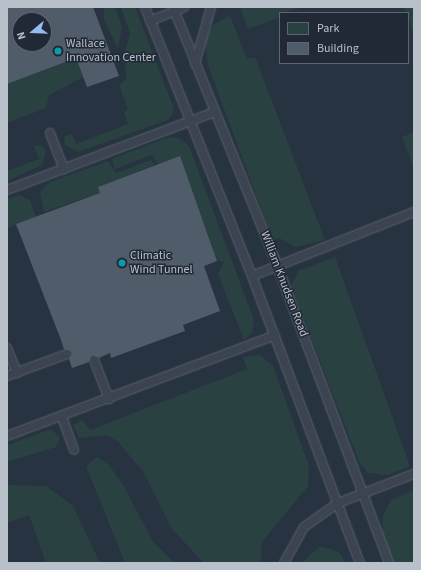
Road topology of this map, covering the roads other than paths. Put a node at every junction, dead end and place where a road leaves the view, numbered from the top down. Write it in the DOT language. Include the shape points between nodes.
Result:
graph roads {
  1 [pos="145,7"];
  2 [pos="184,7"];
  3 [pos="211,7"];
  4 [pos="174,9"];
  5 [pos="150,21"];
  6 [pos="194,65"];
  7 [pos="214,112"];
  8 [pos="188,123"];
  9 [pos="50,133"];
  10 [pos="64,169"];
  11 [pos="7,190"];
  12 [pos="414,212"];
  13 [pos="277,265"];
  14 [pos="252,276"];
  15 [pos="275,336"];
  16 [pos="7,348"];
  17 [pos="67,354"];
  18 [pos="94,360"];
  19 [pos="17,373"];
  20 [pos="7,376"];
  21 [pos="109,399"];
  22 [pos="62,416"];
  23 [pos="7,436"];
  24 [pos="74,450"];
  25 [pos="414,474"];
  26 [pos="364,493"];
  27 [pos="338,503"];
  28 [pos="284,563"];
  29 [pos="360,563"];
  30 [pos="389,563"];
  1 -- 5 [label="lane"];
  2 -- 4 [label="lane"];
  3 -- 6 [label="lane"];
  4 -- 5 [label="lane"];
  4 -- 6 [label="lane, William Knudsen Road"];
  5 -- 8 [label="lane"];
  6 -- 7 [label="lane, William Knudsen Road"];
  7 -- 8 [label="lane"];
  7 -- 13 [label="lane, William Knudsen Road"];
  8 -- 10 [label="lane"];
  8 -- 14 [label="lane"];
  9 -- 10 [label="lane"];
  10 -- 11 [label="lane"];
  12 -- 13 [label="lane"];
  13 -- 14 [label="lane"];
  13 -- 26 [label="lane, William Knudsen Road"];
  14 -- 15 [label="lane"];
  15 -- 21 [label="lane"];
  15 -- 27 [label="lane"];
  16 -- 19 [label="lane"];
  17 -- 19 [label="lane"];
  18 -- 21 [label="lane"];
  19 -- 20 [label="lane"];
  21 -- 22 [label="lane"];
  22 -- 23 [label="lane"];
  22 -- 24 [label="lane"];
  25 -- 26 [label="lane"];
  26 -- 27 [label="lane"];
  26 -- 30 [label="lane, William Knudsen Road"];
  27 -- 28 [label="lane" via="304,527"];
  27 -- 29 [label="lane"];
}
